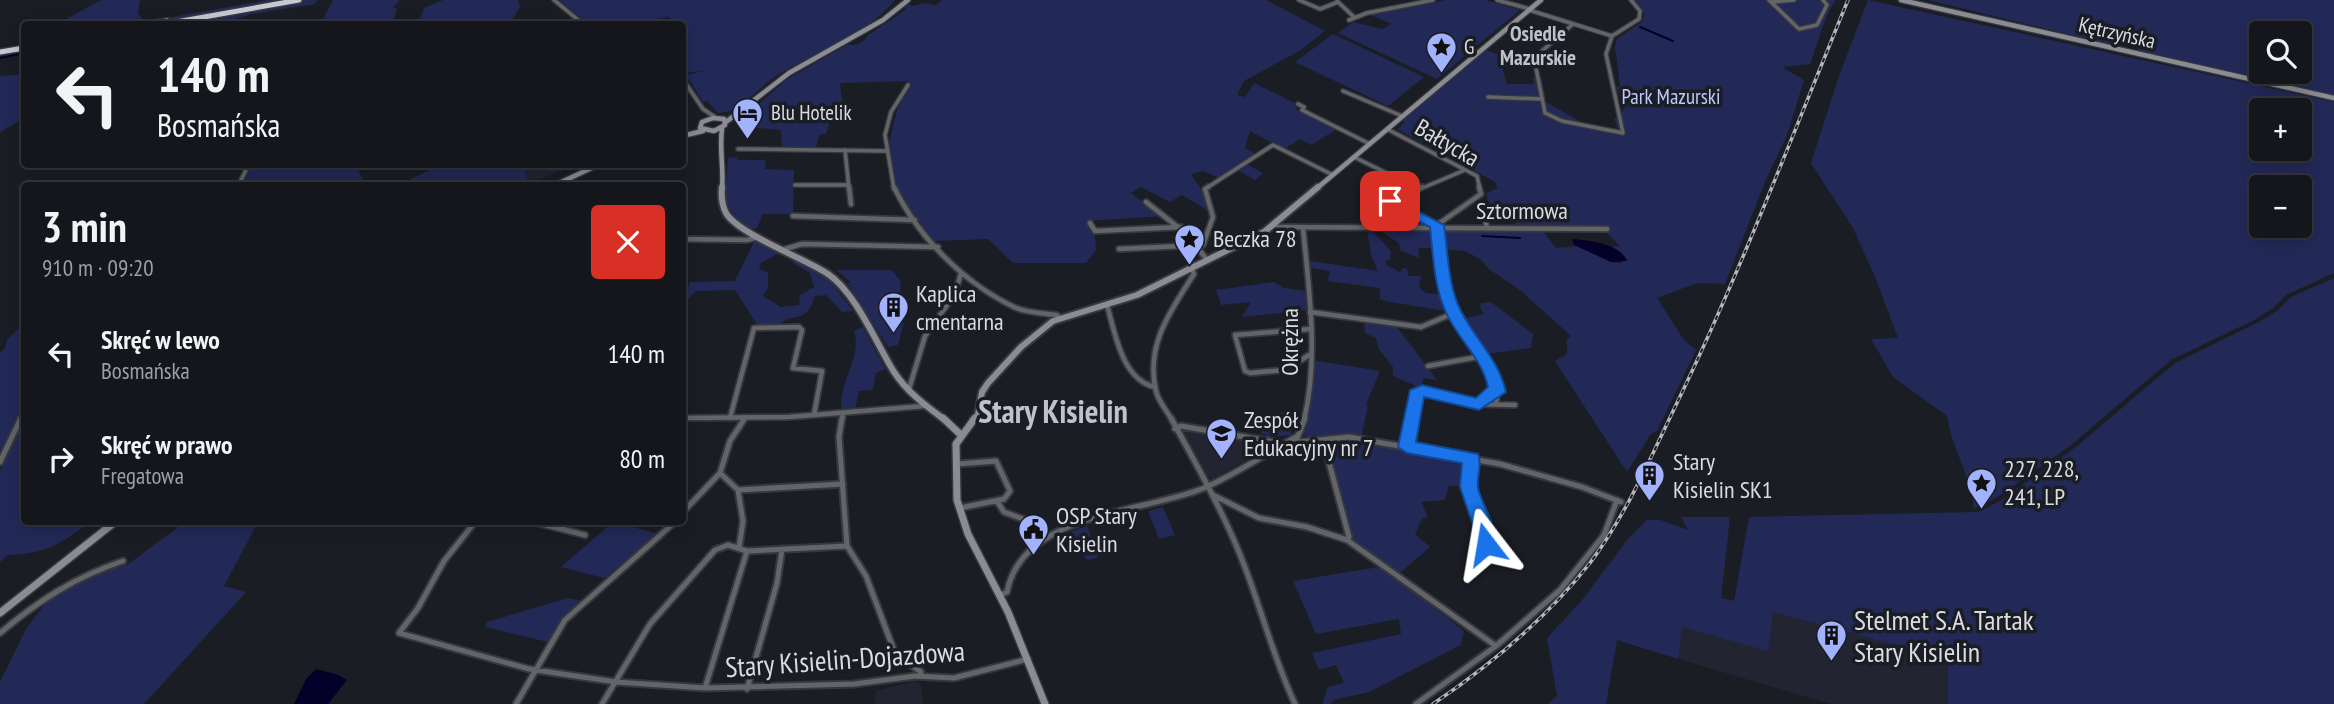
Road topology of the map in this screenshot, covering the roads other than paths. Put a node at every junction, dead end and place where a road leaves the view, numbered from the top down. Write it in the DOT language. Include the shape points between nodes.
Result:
graph roads {
  1 [pos="284,0"];
  2 [pos="299,0"];
  3 [pos="554,0"];
  4 [pos="902,0"];
  5 [pos="908,0"];
  6 [pos="1299,0"];
  7 [pos="1433,0"];
  8 [pos="1497,0"];
  9 [pos="1541,0"];
  10 [pos="1631,0"];
  11 [pos="1794,0"];
  12 [pos="1823,0"];
  13 [pos="1901,0"];
  14 [pos="1337,1"];
  15 [pos="1770,1"];
  16 [pos="1530,9"];
  17 [pos="213,14"];
  18 [pos="1354,17"];
  19 [pos="1349,20"];
  20 [pos="169,21"];
  21 [pos="179,21"];
  22 [pos="579,21"];
  23 [pos="1573,24"];
  24 [pos="855,35"];
  25 [pos="1612,36"];
  26 [pos="21,50"];
  27 [pos="0,53"];
  28 [pos="686,84"];
  29 [pos="908,85"];
  30 [pos="1343,91"];
  31 [pos="1488,97"];
  32 [pos="2334,98"];
  33 [pos="1542,99"];
  34 [pos="1298,104"];
  35 [pos="703,109"];
  36 [pos="1402,117"];
  37 [pos="721,119"];
  38 [pos="704,120"];
  39 [pos="722,129"];
  40 [pos="704,130"];
  41 [pos="1387,130"];
  42 [pos="686,134"];
  43 [pos="720,141"];
  44 [pos="1370,144"];
  45 [pos="738,149"];
  46 [pos="845,150"];
  47 [pos="886,151"];
  48 [pos="1354,157"];
  49 [pos="591,168"];
  50 [pos="1465,170"];
  51 [pos="1333,175"];
  52 [pos="562,182"];
  53 [pos="795,185"];
  54 [pos="849,185"];
  55 [pos="1419,189"];
  56 [pos="1412,194"];
  57 [pos="1390,201"];
  58 [pos="1146,202"];
  59 [pos="851,204"];
  60 [pos="1483,209"];
  61 [pos="793,216"];
  62 [pos="916,220"];
  63 [pos="1090,223"];
  64 [pos="1181,227"];
  65 [pos="1271,227"];
  66 [pos="1437,227"];
  67 [pos="1303,228"];
  68 [pos="1487,228"];
  69 [pos="1606,229"];
  70 [pos="759,236"];
  71 [pos="686,239"];
  72 [pos="1200,246"];
  73 [pos="939,247"];
  74 [pos="785,249"];
  75 [pos="1119,249"];
  76 [pos="1208,261"];
  77 [pos="1192,269"];
  78 [pos="961,273"];
  79 [pos="1107,305"];
  80 [pos="1310,312"];
  81 [pos="1454,313"];
  82 [pos="1060,318"];
  83 [pos="1311,329"];
  84 [pos="1309,355"];
  85 [pos="1483,356"];
  86 [pos="1428,366"];
  87 [pos="1155,387"];
  88 [pos="909,389"];
  89 [pos="1497,392"];
  90 [pos="1479,404"];
  91 [pos="1496,404"];
  92 [pos="1515,405"];
  93 [pos="924,406"];
  94 [pos="843,414"];
  95 [pos="814,415"];
  96 [pos="21,417"];
  97 [pos="686,418"];
  98 [pos="730,418"];
  99 [pos="745,418"];
  100 [pos="1175,429"];
  101 [pos="960,435"];
  102 [pos="1296,439"];
  103 [pos="1323,439"];
  104 [pos="1279,446"];
  105 [pos="1407,447"];
  106 [pos="1472,459"];
  107 [pos="0,462"];
  108 [pos="956,464"];
  109 [pos="720,473"];
  110 [pos="843,484"];
  111 [pos="1209,486"];
  112 [pos="738,490"];
  113 [pos="1214,496"];
  114 [pos="997,501"];
  115 [pos="959,508"];
  116 [pos="686,509"];
  117 [pos="111,525"];
  118 [pos="473,525"];
  119 [pos="546,525"];
  120 [pos="672,525"];
  121 [pos="585,535"];
  122 [pos="1347,540"];
  123 [pos="1038,544"];
  124 [pos="847,546"];
  125 [pos="739,548"];
  126 [pos="782,549"];
  127 [pos="747,551"];
  128 [pos="1480,551"];
  129 [pos="123,561"];
  130 [pos="1000,595"];
  131 [pos="0,613"];
  132 [pos="0,633"];
  133 [pos="1496,646"];
  134 [pos="1029,659"];
  135 [pos="535,668"];
  136 [pos="920,676"];
  137 [pos="616,682"];
  138 [pos="705,688"];
  139 [pos="747,689"];
  140 [pos="516,704"];
  141 [pos="602,704"];
  142 [pos="1045,704"];
  143 [pos="1295,704"];
  144 [pos="1416,704"];
  1 -- 17 [label="highway"];
  2 -- 17 [label="highway"];
  3 -- 22 [label="street"];
  4 -- 24 [label="street"];
  5 -- 24 [label="street"];
  6 -- 14 [label="street" via="1320,9"];
  7 -- 18 [label="street"];
  8 -- 16 [label="street"];
  9 -- 16 [label="street"];
  10 -- 25 [label="street" via="1640,11 1639,19"];
  11 -- 15 [label="street"];
  12 -- 15 [label="street" via="1827,5 1816,25 1799,29"];
  13 -- 32 [label="street, Kętrzyńska"];
  14 -- 18 [label="street"];
  16 -- 23 [label="street"];
  16 -- 36 [label="street"];
  17 -- 20 [label="highway"];
  17 -- 21 [label="highway"];
  18 -- 19 [label="street"];
  23 -- 25 [label="street"];
  23 -- 33 [label="street" via="1534,58"];
  24 -- 37 [label="street"];
  25 -- 33 [label="street" via="1606,54 1623,133 1550,117"];
  26 -- 27 [label="highway"];
  28 -- 35 [label="street"];
  29 -- 47 [label="street" via="891,111"];
  30 -- 36 [label="street"];
  31 -- 33 [label="street"];
  34 -- 44 [label="street"];
  35 -- 37 [label="street"];
  35 -- 38 [label="street"];
  36 -- 41 [label="street"];
  37 -- 38 [label="street"];
  37 -- 39 [label="street"];
  38 -- 40 [label="street"];
  39 -- 40 [label="street"];
  39 -- 43 [label="street"];
  40 -- 42 [label="street"];
  40 -- 43 [label="street"];
  41 -- 44 [label="street"];
  41 -- 50 [label="street, Bałtycka"];
  43 -- 70 [label="street" via="722,206 732,221"];
  44 -- 48 [label="street"];
  45 -- 46 [label="street"];
  46 -- 47 [label="street"];
  46 -- 54 [label="street"];
  47 -- 62 [label="street" via="895,191"];
  48 -- 51 [label="street"];
  48 -- 55 [label="street"];
  49 -- 52 [label="street"];
  50 -- 55 [label="street"];
  50 -- 66 [label="street, Bałtycka" via="1477,176 1481,194"];
  51 -- 65 [label="street"];
  51 -- 72 [label="street" via="1273,145 1205,189 1214,222"];
  53 -- 54 [label="street"];
  54 -- 59 [label="street"];
  55 -- 56 [label="street"];
  57 -- 66 [label="street"];
  58 -- 64 [label="street"];
  60 -- 68 [label="street"];
  61 -- 62 [label="street"];
  62 -- 73 [label="street"];
  63 -- 64 [label="street" via="1095,232"];
  64 -- 72 [label="street"];
  65 -- 67 [label="street, Sztormowa"];
  65 -- 76 [label="street"];
  66 -- 67 [label="street, Sztormowa"];
  66 -- 68 [label="street, Sztormowa"];
  66 -- 81 [label="street"];
  67 -- 80 [label="street, Okrężna"];
  68 -- 69 [label="street, Sztormowa"];
  70 -- 71 [label="street"];
  70 -- 74 [label="street"];
  72 -- 75 [label="street"];
  72 -- 76 [label="street"];
  73 -- 74 [label="street" via="802,244"];
  73 -- 78 [label="street"];
  74 -- 88 [label="street" via="841,286 891,369"];
  76 -- 77 [label="street"];
  77 -- 79 [label="street"];
  77 -- 87 [label="street" via="1190,283 1162,324 1155,354"];
  78 -- 82 [label="street" via="1016,308"];
  78 -- 88 [label="street" via="955,294 925,336"];
  79 -- 82 [label="street"];
  79 -- 87 [label="street" via="1124,361 1146,385"];
  80 -- 81 [label="street" via="1421,327"];
  80 -- 83 [label="street, Okrężna"];
  81 -- 85 [label="street"];
  82 -- 101 [label="street" via="1031,338 997,372 982,392 978,415"];
  83 -- 84 [label="street, Okrężna"];
  83 -- 84 [label="street" via="1235,335 1245,372 1293,368"];
  84 -- 102 [label="street, Okrężna" via="1305,412"];
  85 -- 86 [label="street"];
  85 -- 89 [label="street" via="1493,372"];
  87 -- 100 [label="street"];
  88 -- 93 [label="street"];
  89 -- 90 [label="street" via="1492,391"];
  89 -- 91 [label="street"];
  90 -- 91 [label="street"];
  90 -- 105 [label="street" via="1418,393"];
  91 -- 92 [label="street"];
  93 -- 94 [label="street"];
  93 -- 101 [label="street"];
  94 -- 95 [label="street"];
  94 -- 110 [label="street" via="839,437"];
  95 -- 98 [label="street" via="822,370 793,368 802,330 754,328"];
  95 -- 99 [label="street"];
  96 -- 107 [label="street"];
  97 -- 98 [label="street"];
  98 -- 99 [label="street"];
  99 -- 109 [label="street" via="730,441"];
  100 -- 104 [label="street" via="1181,426"];
  100 -- 111 [label="street"];
  101 -- 108 [label="street"];
  102 -- 103 [label="street"];
  102 -- 104 [label="street"];
  103 -- 105 [label="street" via="1349,437"];
  103 -- 122 [label="street"];
  104 -- 111 [label="street"];
  105 -- 106 [label="street"];
  106 -- 128 [label="street" via="1469,487 1486,537"];
  106 -- 133 [label="street" via="1514,467 1619,501 1604,535 1560,590"];
  108 -- 114 [label="street" via="996,461 1010,491"];
  108 -- 115 [label="street"];
  109 -- 112 [label="street"];
  109 -- 116 [label="street"];
  110 -- 112 [label="street"];
  110 -- 124 [label="street"];
  111 -- 113 [label="street"];
  111 -- 123 [label="street" via="1082,521"];
  112 -- 125 [label="street" via="743,521"];
  113 -- 122 [label="street" via="1259,518"];
  113 -- 143 [label="street"];
  114 -- 115 [label="street"];
  114 -- 123 [label="street" via="1004,512 1023,519"];
  115 -- 130 [label="street"];
  117 -- 131 [label="street"];
  118 -- 135 [label="street, Stary Kisielin-Dojazdowa" via="399,633"];
  119 -- 121 [label="street"];
  120 -- 135 [label="street" via="565,620"];
  122 -- 133 [label="street"];
  123 -- 130 [label="street" via="1022,557 1007,592"];
  124 -- 126 [label="street"];
  124 -- 136 [label="street" via="866,576 895,653 921,671"];
  125 -- 127 [label="street"];
  125 -- 137 [label="street" via="726,545 713,552 657,616"];
  126 -- 127 [label="street"];
  126 -- 139 [label="street"];
  127 -- 138 [label="street, Stary Kisielin-Dojazdowa"];
  129 -- 132 [label="street" via="65,582"];
  130 -- 134 [label="street"];
  133 -- 144 [label="street"];
  134 -- 136 [label="street, Stary Kisielin-Dojazdowa" via="954,678"];
  134 -- 142 [label="street"];
  135 -- 137 [label="street, Stary Kisielin-Dojazdowa"];
  135 -- 140 [label="street"];
  136 -- 139 [label="street, Stary Kisielin-Dojazdowa"];
  137 -- 138 [label="street, Stary Kisielin-Dojazdowa"];
  137 -- 141 [label="street"];
  138 -- 139 [label="street, Stary Kisielin-Dojazdowa"];
}
